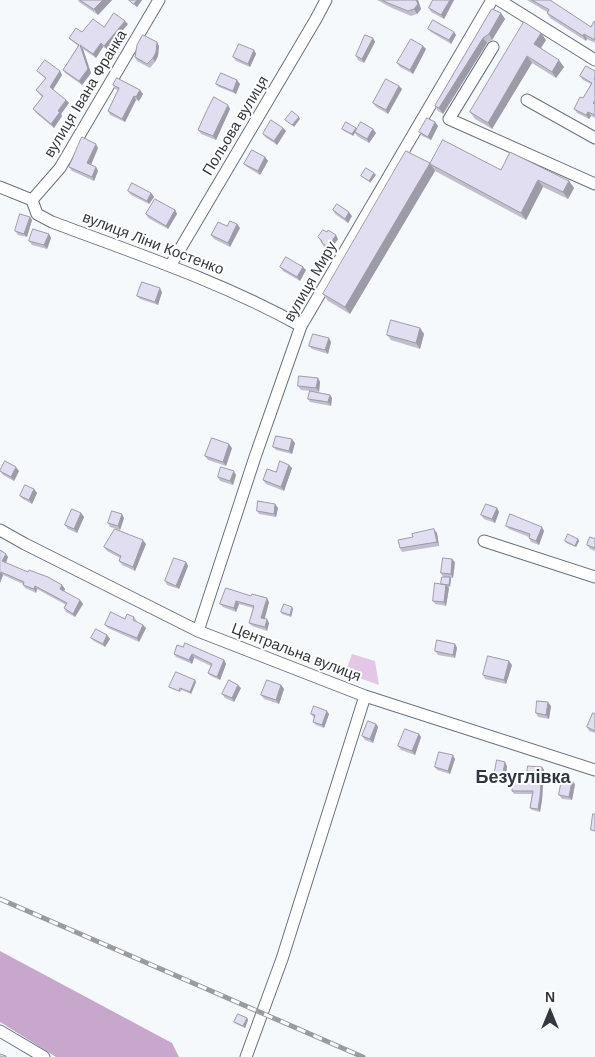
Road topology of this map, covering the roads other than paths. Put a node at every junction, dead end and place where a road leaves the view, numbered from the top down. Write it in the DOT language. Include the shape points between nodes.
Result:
graph roads {
  1 [pos="159,0"];
  2 [pos="326,0"];
  3 [pos="492,0"];
  4 [pos="499,0"];
  5 [pos="493,48"];
  6 [pos="595,60"];
  7 [pos="527,100"];
  8 [pos="595,138"];
  9 [pos="595,184"];
  10 [pos="0,187"];
  11 [pos="32,200"];
  12 [pos="170,266"];
  13 [pos="301,326"];
  14 [pos="0,530"];
  15 [pos="484,541"];
  16 [pos="595,577"];
  17 [pos="198,631"];
  18 [pos="365,696"];
  19 [pos="595,770"];
  20 [pos="0,1031"];
  21 [pos="44,1057"];
  22 [pos="246,1057"];
  1 -- 11 [label="street, вулиця Івана Франка" via="60,168"];
  2 -- 12 [label="street, Польова вулиця"];
  3 -- 13 [label="street, вулиця Миру"];
  4 -- 6 [label="street"];
  5 -- 9 [label="street" via="449,119"];
  7 -- 8 [label="street"];
  10 -- 11 [label="street"];
  11 -- 12 [label="street, вулиця Ліни Костенко" via="37,214 52,222"];
  12 -- 13 [label="street, вулиця Ліни Костенко" via="267,306"];
  13 -- 17 [label="street, вулиця Миру"];
  14 -- 17 [label="street, Центральна вулиця"];
  15 -- 16 [label="street"];
  17 -- 18 [label="street, Центральна вулиця"];
  18 -- 19 [label="street, Центральна вулиця"];
  18 -- 22 [label="street" via="282,959"];
  20 -- 21 [label="street"];
}
